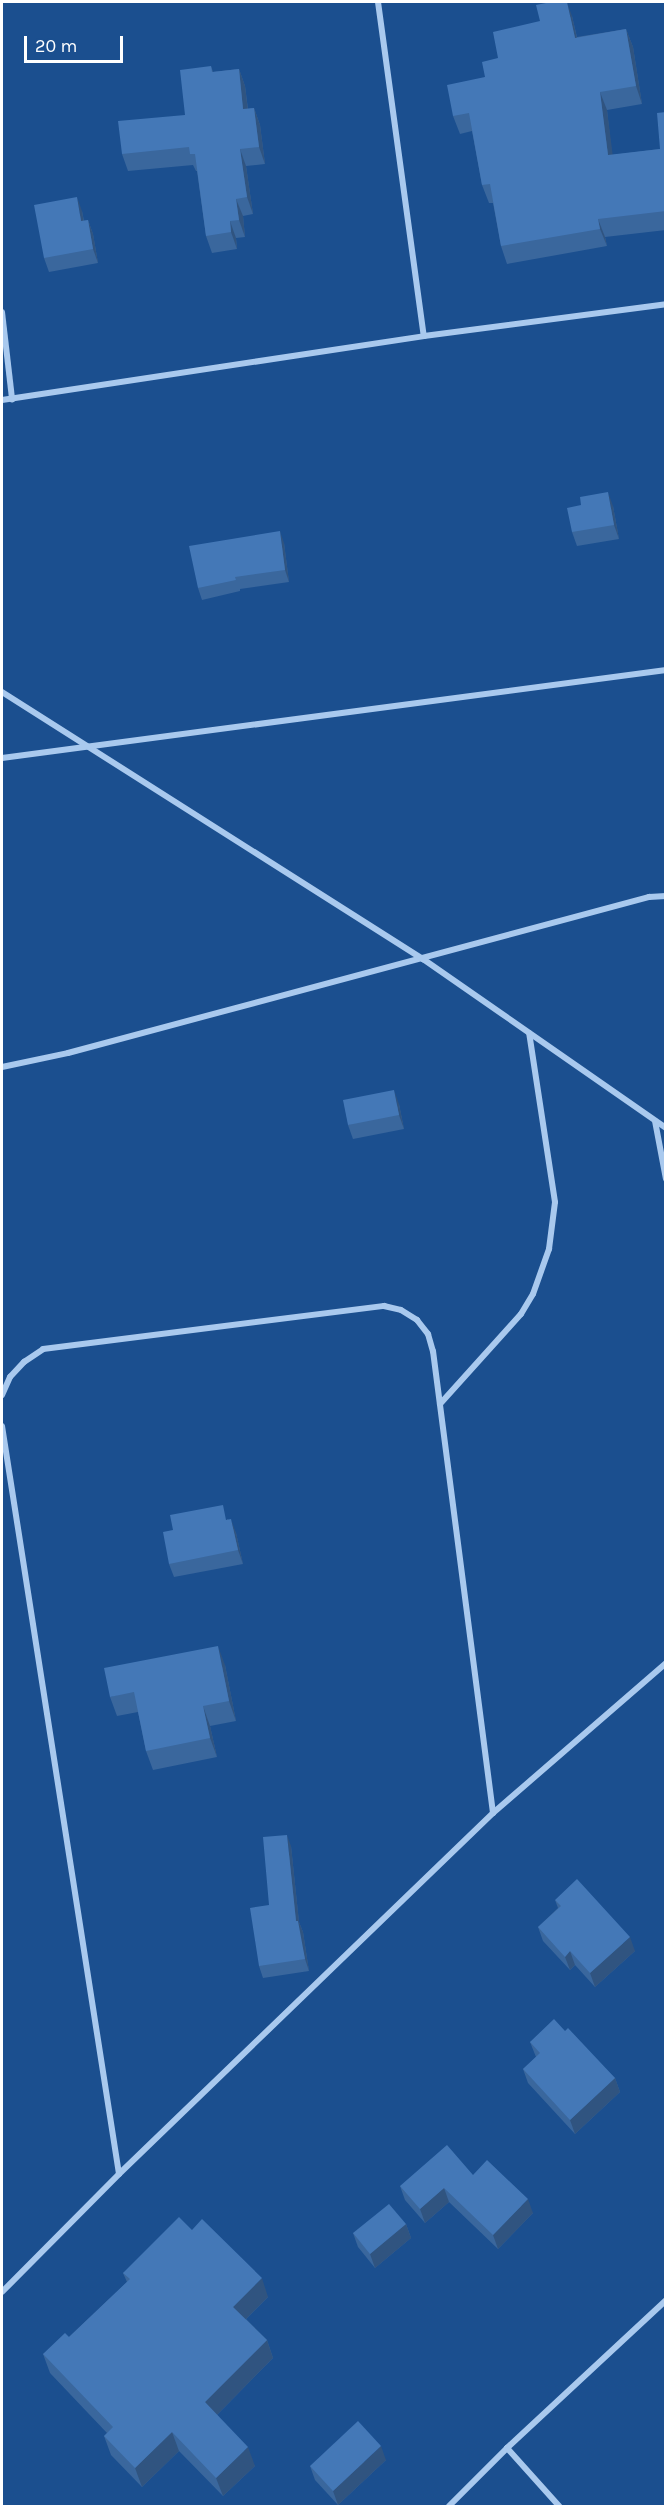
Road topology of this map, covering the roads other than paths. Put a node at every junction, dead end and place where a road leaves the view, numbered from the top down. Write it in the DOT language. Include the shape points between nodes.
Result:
graph roads {
  1 [pos="378,2"];
  2 [pos="666,304"];
  3 [pos="2,312"];
  4 [pos="424,336"];
  5 [pos="12,399"];
  6 [pos="2,400"];
  7 [pos="666,670"];
  8 [pos="2,692"];
  9 [pos="86,746"];
  10 [pos="2,758"];
  11 [pos="666,896"];
  12 [pos="423,959"];
  13 [pos="529,1033"];
  14 [pos="2,1067"];
  15 [pos="655,1121"];
  16 [pos="666,1128"];
  17 [pos="666,1179"];
  18 [pos="2,1395"];
  19 [pos="440,1404"];
  20 [pos="2,1426"];
  21 [pos="666,1663"];
  22 [pos="493,1813"];
  23 [pos="119,2174"];
  24 [pos="2,2292"];
  25 [pos="666,2300"];
  26 [pos="507,2448"];
  27 [pos="449,2506"];
  28 [pos="559,2506"];
  1 -- 4 [label="street"];
  2 -- 4 [label="street"];
  3 -- 5 [label="street"];
  4 -- 5 [label="street"];
  5 -- 6 [label="street"];
  7 -- 9 [label="street"];
  8 -- 9 [label="street"];
  9 -- 10 [label="street"];
  9 -- 12 [label="street"];
  11 -- 12 [label="street" via="650,897"];
  12 -- 13 [label="street"];
  12 -- 14 [label="street"];
  13 -- 15 [label="street"];
  13 -- 19 [label="street" via="555,1202 549,1249 533,1294 521,1314"];
  15 -- 16 [label="street"];
  15 -- 17 [label="street"];
  18 -- 19 [label="street" via="10,1377 43,1349 384,1306 417,1320 428,1334"];
  19 -- 22 [label="street"];
  20 -- 23 [label="street"];
  21 -- 22 [label="street"];
  22 -- 23 [label="street"];
  23 -- 24 [label="street"];
  25 -- 26 [label="street"];
  26 -- 27 [label="street"];
  26 -- 28 [label="street"];
}
